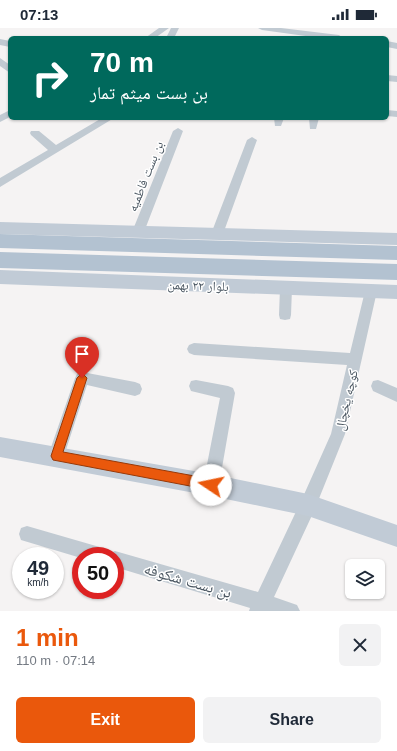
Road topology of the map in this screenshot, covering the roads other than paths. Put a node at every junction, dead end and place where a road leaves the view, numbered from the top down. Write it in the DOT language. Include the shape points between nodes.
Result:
graph roads {
  1 [pos="158,28"];
  2 [pos="164,28"];
  3 [pos="262,28"];
  4 [pos="309,31"];
  5 [pos="152,36"];
  6 [pos="330,36"];
  7 [pos="0,61"];
  8 [pos="7,69"];
  9 [pos="107,120"];
  10 [pos="178,131"];
  11 [pos="35,133"];
  12 [pos="252,140"];
  13 [pos="55,150"];
  14 [pos="0,183"];
  15 [pos="0,228"];
  16 [pos="138,232"];
  17 [pos="217,234"];
  18 [pos="397,239"];
  19 [pos="0,241"];
  20 [pos="397,253"];
  21 [pos="0,260"];
  22 [pos="397,272"];
  23 [pos="0,277"];
  24 [pos="286,288"];
  25 [pos="371,291"];
  26 [pos="397,292"];
  27 [pos="286,315"];
  28 [pos="194,349"];
  29 [pos="355,359"];
  30 [pos="196,386"];
  31 [pos="378,386"];
  32 [pos="135,389"];
  33 [pos="397,395"];
  34 [pos="0,447"];
  35 [pos="56,456"];
  36 [pos="211,485"];
  37 [pos="308,505"];
  38 [pos="27,534"];
  39 [pos="397,536"];
  40 [pos="72,547"];
  41 [pos="124,562"];
  42 [pos="260,606"];
  43 [pos="291,611"];
  1 -- 2 [label="street"];
  2 -- 5 [label="street"];
  3 -- 4 [label="street"];
  4 -- 6 [label="street"];
  7 -- 8 [label="street"];
  9 -- 13 [label="street"];
  10 -- 16 [label="street, بن بست فاطمیه"];
  11 -- 13 [label="street"];
  12 -- 17 [label="street"];
  13 -- 14 [label="street"];
  15 -- 16 [label="main road"];
  16 -- 17 [label="main road"];
  17 -- 18 [label="main road"];
  19 -- 20 [label="main road"];
  21 -- 22 [label="main road, بلوار ۲۲ بهمن"];
  23 -- 24 [label="main road, بلوار ۲۲ بهمن"];
  24 -- 25 [label="main road, بلوار ۲۲ بهمن"];
  24 -- 27 [label="street"];
  25 -- 26 [label="main road, بلوار ۲۲ بهمن"];
  25 -- 29 [label="street, کوچه یخچال"];
  28 -- 29 [label="street"];
  29 -- 37 [label="street, کوچه یخچال" via="338,434"];
  30 -- 36 [label="street" via="228,393"];
  31 -- 33 [label="street"];
  32 -- 35 [label="street" via="82,378"];
  34 -- 35 [label="main road"];
  35 -- 36 [label="main road"];
  36 -- 37 [label="main road"];
  37 -- 39 [label="main road"];
  37 -- 42 [label="street, کوچه یخچال"];
  38 -- 40 [label="street"];
  41 -- 42 [label="street, بن بست شکوفه"];
  42 -- 43 [label="street, بن بست شکوفه"];
}
